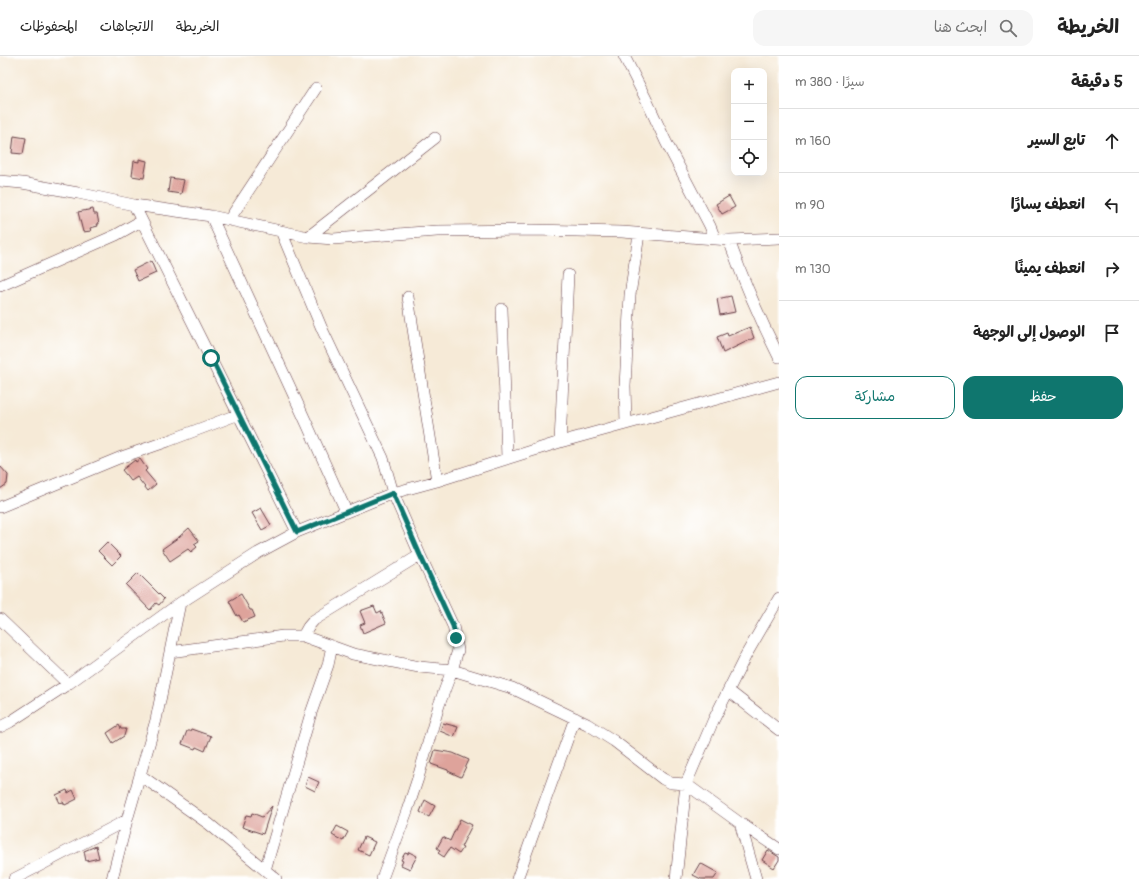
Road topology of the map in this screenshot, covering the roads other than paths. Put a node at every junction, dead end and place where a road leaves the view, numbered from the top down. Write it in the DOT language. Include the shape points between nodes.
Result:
graph roads {
  1 [pos="624,56"];
  2 [pos="316,88"];
  3 [pos="435,138"];
  4 [pos="0,181"];
  5 [pos="134,205"];
  6 [pos="211,216"];
  7 [pos="230,220"];
  8 [pos="141,221"];
  9 [pos="281,231"];
  10 [pos="639,234"];
  11 [pos="308,237"];
  12 [pos="779,238"];
  13 [pos="715,239"];
  14 [pos="729,240"];
  15 [pos="568,275"];
  16 [pos="0,286"];
  17 [pos="408,297"];
  18 [pos="502,309"];
  19 [pos="779,358"];
  20 [pos="779,382"];
  21 [pos="239,414"];
  22 [pos="626,424"];
  23 [pos="560,442"];
  24 [pos="507,458"];
  25 [pos="437,481"];
  26 [pos="393,493"];
  27 [pos="0,507"];
  28 [pos="346,511"];
  29 [pos="297,532"];
  30 [pos="420,555"];
  31 [pos="779,598"];
  32 [pos="180,603"];
  33 [pos="0,620"];
  34 [pos="303,636"];
  35 [pos="332,646"];
  36 [pos="170,652"];
  37 [pos="452,670"];
  38 [pos="68,684"];
  39 [pos="729,691"];
  40 [pos="575,718"];
  41 [pos="0,727"];
  42 [pos="779,730"];
  43 [pos="140,775"];
  44 [pos="686,784"];
  45 [pos="127,820"];
  46 [pos="740,823"];
  47 [pos="779,848"];
  48 [pos="265,870"];
  49 [pos="14,879"];
  50 [pos="112,879"];
  51 [pos="276,879"];
  52 [pos="382,879"];
  53 [pos="517,879"];
  54 [pos="676,879"];
  55 [pos="756,879"];
  1 -- 13 [label="street"];
  2 -- 7 [label="street"];
  3 -- 11 [label="street"];
  4 -- 5 [label="street"];
  5 -- 6 [label="street"];
  5 -- 8 [label="street"];
  6 -- 7 [label="street"];
  6 -- 28 [label="street"];
  7 -- 9 [label="street"];
  8 -- 16 [label="street" via="116,235"];
  8 -- 21 [label="street"];
  9 -- 11 [label="street"];
  9 -- 26 [label="street" via="322,329 383,458"];
  10 -- 11 [label="street" via="582,231 444,231 333,239"];
  10 -- 13 [label="street"];
  10 -- 22 [label="street" via="630,295 625,386"];
  12 -- 14 [label="street"];
  13 -- 14 [label="street"];
  14 -- 19 [label="street"];
  15 -- 23 [label="street"];
  17 -- 25 [label="street"];
  18 -- 24 [label="street"];
  20 -- 22 [label="street"];
  21 -- 27 [label="street" via="119,458"];
  21 -- 29 [label="street"];
  22 -- 23 [label="street"];
  23 -- 24 [label="street"];
  24 -- 25 [label="street"];
  25 -- 26 [label="street"];
  26 -- 28 [label="street"];
  26 -- 30 [label="street"];
  28 -- 29 [label="street"];
  29 -- 32 [label="street" via="258,553"];
  30 -- 34 [label="street" via="314,620"];
  30 -- 37 [label="street" via="453,626 458,650"];
  31 -- 39 [label="street" via="746,655"];
  32 -- 36 [label="street"];
  32 -- 38 [label="street"];
  33 -- 38 [label="street"];
  34 -- 35 [label="street"];
  34 -- 36 [label="street" via="283,636"];
  35 -- 37 [label="street" via="388,662"];
  35 -- 48 [label="street"];
  36 -- 43 [label="street" via="156,720"];
  37 -- 40 [label="street" via="512,688"];
  37 -- 52 [label="street" via="407,812"];
  38 -- 41 [label="street"];
  39 -- 42 [label="street"];
  39 -- 44 [label="street"];
  40 -- 44 [label="street" via="614,741 663,779 671,783"];
  40 -- 53 [label="street"];
  43 -- 45 [label="street"];
  43 -- 48 [label="street" via="209,824"];
  44 -- 46 [label="street"];
  44 -- 54 [label="street"];
  45 -- 49 [label="street"];
  45 -- 50 [label="street"];
  46 -- 47 [label="street"];
  46 -- 55 [label="street"];
  48 -- 51 [label="street"];
}
